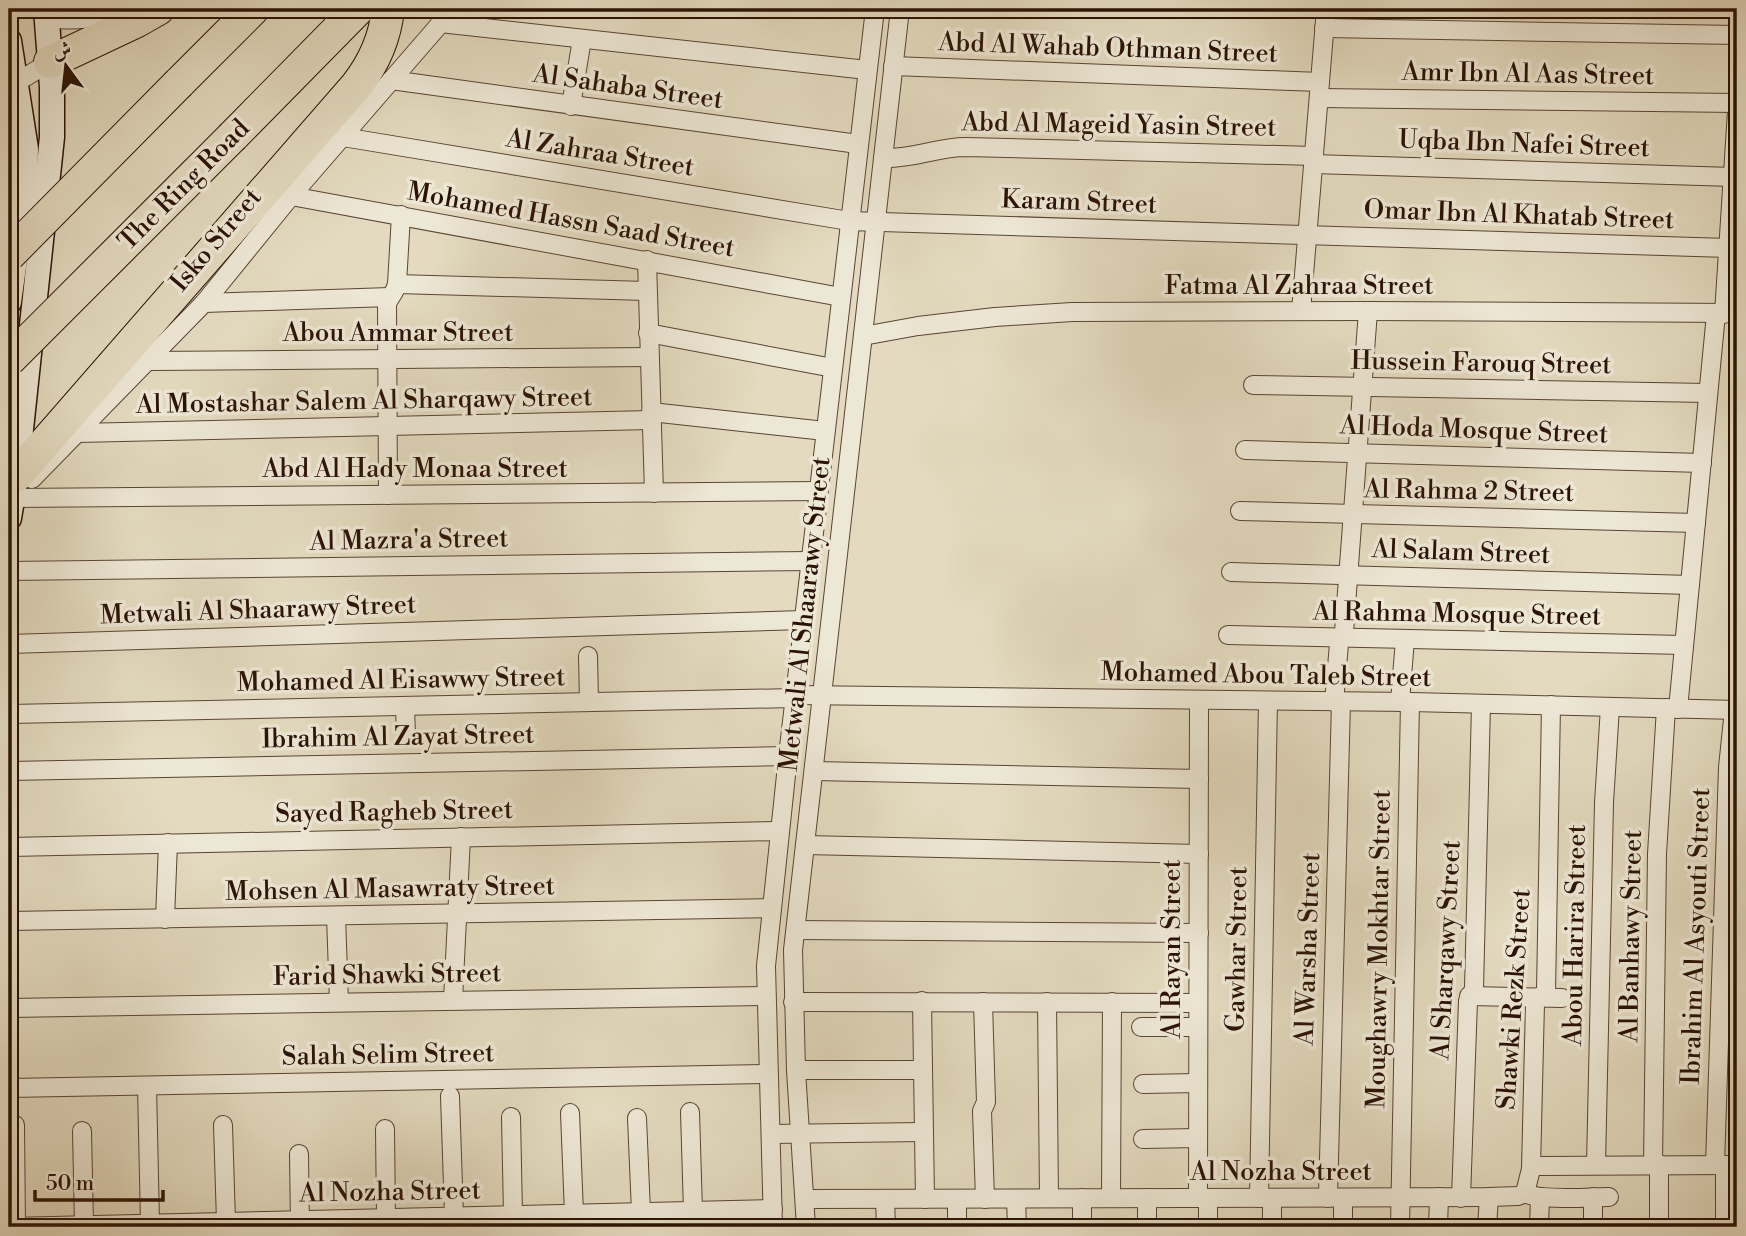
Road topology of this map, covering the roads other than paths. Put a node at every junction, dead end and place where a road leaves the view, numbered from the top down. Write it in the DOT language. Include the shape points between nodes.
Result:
graph roads {
  1 [pos="121,9"];
  2 [pos="158,9"];
  3 [pos="253,9"];
  4 [pos="358,9"];
  5 [pos="388,9"];
  6 [pos="453,9"];
  7 [pos="875,9"];
  8 [pos="900,9"];
  9 [pos="1326,9"];
  10 [pos="47,14"];
  11 [pos="440,23"];
  12 [pos="1324,28"];
  13 [pos="1737,35"];
  14 [pos="582,38"];
  15 [pos="10,51"];
  16 [pos="50,62"];
  17 [pos="893,66"];
  18 [pos="867,70"];
  19 [pos="391,79"];
  20 [pos="12,84"];
  21 [pos="1319,90"];
  22 [pos="1737,103"];
  23 [pos="570,106"];
  24 [pos="1737,111"];
  25 [pos="343,137"];
  26 [pos="858,144"];
  27 [pos="883,158"];
  28 [pos="1313,160"];
  29 [pos="1735,172"];
  30 [pos="291,196"];
  31 [pos="401,215"];
  32 [pos="849,221"];
  33 [pos="876,222"];
  34 [pos="1307,234"];
  35 [pos="1732,238"];
  36 [pos="9,255"];
  37 [pos="647,260"];
  38 [pos="394,290"];
  39 [pos="647,291"];
  40 [pos="841,297"];
  41 [pos="9,302"];
  42 [pos="204,303"];
  43 [pos="1301,311"];
  44 [pos="1368,311"];
  45 [pos="1726,314"];
  46 [pos="648,333"];
  47 [pos="863,336"];
  48 [pos="649,357"];
  49 [pos="9,360"];
  50 [pos="148,360"];
  51 [pos="388,360"];
  52 [pos="832,368"];
  53 [pos="1253,385"];
  54 [pos="1362,387"];
  55 [pos="1709,393"];
  56 [pos="651,416"];
  57 [pos="388,428"];
  58 [pos="825,431"];
  59 [pos="78,433"];
  60 [pos="1245,450"];
  61 [pos="1357,453"];
  62 [pos="1702,463"];
  63 [pos="818,492"];
  64 [pos="654,493"];
  65 [pos="388,495"];
  66 [pos="12,497"];
  67 [pos="1240,511"];
  68 [pos="1352,514"];
  69 [pos="1696,523"];
  70 [pos="810,561"];
  71 [pos="9,571"];
  72 [pos="1231,572"];
  73 [pos="1348,575"];
  74 [pos="1690,585"];
  75 [pos="803,621"];
  76 [pos="1228,635"];
  77 [pos="1341,638"];
  78 [pos="1405,639"];
  79 [pos="9,644"];
  80 [pos="1684,645"];
  81 [pos="588,656"];
  82 [pos="822,695"];
  83 [pos="794,696"];
  84 [pos="1199,700"];
  85 [pos="1268,701"];
  86 [pos="589,702"];
  87 [pos="1337,702"];
  88 [pos="1405,702"];
  89 [pos="1481,704"];
  90 [pos="1550,705"];
  91 [pos="405,706"];
  92 [pos="1609,707"];
  93 [pos="1672,708"];
  94 [pos="1736,710"];
  95 [pos="9,714"];
  96 [pos="406,737"];
  97 [pos="788,756"];
  98 [pos="1732,767"];
  99 [pos="9,771"];
  100 [pos="814,771"];
  101 [pos="1199,779"];
  102 [pos="1732,829"];
  103 [pos="780,831"];
  104 [pos="461,837"];
  105 [pos="168,843"];
  106 [pos="805,845"];
  107 [pos="9,847"];
  108 [pos="1199,854"];
  109 [pos="772,908"];
  110 [pos="457,914"];
  111 [pos="336,916"];
  112 [pos="165,919"];
  113 [pos="9,921"];
  114 [pos="796,930"];
  115 [pos="1199,933"];
  116 [pos="766,996"];
  117 [pos="1469,996"];
  118 [pos="1538,998"];
  119 [pos="1562,998"];
  120 [pos="453,1000"];
  121 [pos="922,1001"];
  122 [pos="339,1002"];
  123 [pos="793,1002"];
  124 [pos="983,1002"];
  125 [pos="1047,1002"];
  126 [pos="1112,1002"];
  127 [pos="1198,1003"];
  128 [pos="9,1008"];
  129 [pos="1141,1027"];
  130 [pos="1198,1027"];
  131 [pos="796,1070"];
  132 [pos="923,1070"];
  133 [pos="768,1074"];
  134 [pos="1198,1083"];
  135 [pos="1143,1084"];
  136 [pos="146,1086"];
  137 [pos="9,1088"];
  138 [pos="450,1096"];
  139 [pos="570,1112"];
  140 [pos="691,1112"];
  141 [pos="511,1117"];
  142 [pos="637,1118"];
  143 [pos="15,1125"];
  144 [pos="223,1125"];
  145 [pos="385,1129"];
  146 [pos="82,1131"];
  147 [pos="924,1132"];
  148 [pos="771,1134"];
  149 [pos="802,1134"];
  150 [pos="1198,1138"];
  151 [pos="1143,1139"];
  152 [pos="299,1154"];
  153 [pos="1656,1164"];
  154 [pos="1595,1165"];
  155 [pos="1726,1165"];
  156 [pos="1531,1169"];
  157 [pos="1533,1195"];
  158 [pos="1049,1198"];
  159 [pos="1082,1198"];
  160 [pos="1111,1198"];
  161 [pos="1147,1198"];
  162 [pos="1203,1198"];
  163 [pos="1266,1198"];
  164 [pos="1335,1198"];
  165 [pos="1400,1198"];
  166 [pos="1439,1198"];
  167 [pos="1461,1198"];
  168 [pos="1489,1198"];
  169 [pos="804,1199"];
  170 [pos="885,1199"];
  171 [pos="925,1199"];
  172 [pos="957,1199"];
  173 [pos="985,1199"];
  174 [pos="1016,1199"];
  175 [pos="454,1216"];
  176 [pos="631,1217"];
  177 [pos="691,1217"];
  178 [pos="386,1218"];
  179 [pos="567,1218"];
  180 [pos="773,1218"];
  181 [pos="505,1219"];
  182 [pos="435,1222"];
  183 [pos="229,1223"];
  184 [pos="366,1223"];
  185 [pos="299,1224"];
  186 [pos="160,1225"];
  187 [pos="96,1226"];
  188 [pos="9,1227"];
  189 [pos="16,1227"];
  190 [pos="35,1227"];
  191 [pos="806,1227"];
  192 [pos="886,1227"];
  193 [pos="957,1227"];
  194 [pos="1017,1227"];
  195 [pos="1082,1227"];
  196 [pos="1147,1227"];
  197 [pos="1208,1227"];
  198 [pos="1272,1227"];
  199 [pos="1343,1227"];
  200 [pos="1400,1227"];
  201 [pos="1438,1227"];
  202 [pos="1487,1227"];
  203 [pos="1539,1227"];
  204 [pos="1593,1227"];
  205 [pos="1660,1227"];
  206 [pos="1725,1227"];
  1 -- 10 [label="street" via="82,20"];
  2 -- 16 [label="highway"];
  3 -- 36 [label="highway, bridge"];
  4 -- 49 [label="highway, The Ring Road, bridge"];
  5 -- 66 [label="highway" via="379,48 356,86"];
  6 -- 11 [label="street, Isko Street"];
  7 -- 18 [label="street, Metwali Al Shaarawy Street"];
  8 -- 17 [label="street, Metwali Al Shaarawy Street"];
  9 -- 12 [label="street"];
  10 -- 16 [label="main road"];
  11 -- 14 [label="street"];
  11 -- 19 [label="street, Isko Street"];
  12 -- 13 [label="street"];
  12 -- 21 [label="street"];
  14 -- 18 [label="street"];
  14 -- 23 [label="street"];
  15 -- 20 [label="main road"];
  16 -- 20 [label="street"];
  16 -- 66 [label="main road" via="52,137"];
  17 -- 21 [label="street, Abd Al Wahab Othman Street"];
  17 -- 27 [label="street, Metwali Al Shaarawy Street"];
  18 -- 26 [label="street, Metwali Al Shaarawy Street"];
  19 -- 23 [label="street, Al Sahaba Street"];
  19 -- 25 [label="street, Isko Street"];
  20 -- 41 [label="main road" via="26,149"];
  21 -- 22 [label="street, Amr Ibn Al Aas Street"];
  21 -- 28 [label="street"];
  23 -- 26 [label="street, Al Sahaba Street"];
  24 -- 29 [label="street, Al Banhawy Street"];
  25 -- 30 [label="street, Isko Street"];
  25 -- 32 [label="street, Al Zahraa Street"];
  26 -- 32 [label="street, Metwali Al Shaarawy Street"];
  27 -- 28 [label="street, Abd Al Mageid Yasin Street" via="966,147"];
  27 -- 33 [label="street, Metwali Al Shaarawy Street"];
  28 -- 29 [label="street, Uqba Ibn Nafei Street"];
  28 -- 34 [label="street"];
  29 -- 35 [label="street, Al Banhawy Street"];
  30 -- 31 [label="street, Mohamed Hassn Saad Street"];
  30 -- 42 [label="street, Isko Street"];
  31 -- 37 [label="street, Mohamed Hassn Saad Street"];
  31 -- 38 [label="street"];
  32 -- 33 [label="street, Karam Street"];
  32 -- 40 [label="street, Metwali Al Shaarawy Street"];
  33 -- 34 [label="street, Karam Street"];
  33 -- 47 [label="street, Metwali Al Shaarawy Street"];
  34 -- 35 [label="street, Omar Ibn Al Khatab Street"];
  34 -- 43 [label="street"];
  35 -- 45 [label="street, Al Banhawy Street"];
  37 -- 39 [label="street"];
  37 -- 40 [label="street, Mohamed Hassn Saad Street"];
  38 -- 39 [label="street"];
  38 -- 42 [label="street"];
  38 -- 51 [label="street" via="387,304"];
  39 -- 46 [label="street"];
  40 -- 52 [label="street, Metwali Al Shaarawy Street"];
  42 -- 50 [label="street, Isko Street"];
  43 -- 44 [label="street, Fatma Al Zahraa Street"];
  43 -- 47 [label="street, Fatma Al Zahraa Street" via="1047,314"];
  44 -- 45 [label="street, Fatma Al Zahraa Street"];
  44 -- 54 [label="street, Al Warsha Street"];
  45 -- 55 [label="street, Al Banhawy Street"];
  46 -- 48 [label="street"];
  46 -- 52 [label="street"];
  47 -- 82 [label="street, Metwali Al Shaarawy Street"];
  48 -- 51 [label="street, Abou Ammar Street"];
  48 -- 56 [label="street"];
  50 -- 51 [label="street, Abou Ammar Street"];
  50 -- 59 [label="street, Isko Street"];
  51 -- 57 [label="street"];
  52 -- 58 [label="street, Metwali Al Shaarawy Street"];
  53 -- 54 [label="street, Hussein Farouq Street"];
  54 -- 55 [label="street, Hussein Farouq Street"];
  54 -- 61 [label="street, Al Warsha Street"];
  55 -- 62 [label="street, Al Banhawy Street"];
  56 -- 57 [label="street, Al Mostashar Salem Al Sharqawy Street"];
  56 -- 58 [label="street, Al Mostashar Salem Al Sharqawy Street"];
  56 -- 64 [label="street"];
  57 -- 59 [label="street, Al Mostashar Salem Al Sharqawy Street"];
  57 -- 65 [label="street"];
  58 -- 63 [label="street, Metwali Al Shaarawy Street"];
  59 -- 66 [label="street, Isko Street"];
  60 -- 61 [label="street, Al Hoda Mosque Street"];
  61 -- 62 [label="street, Al Hoda Mosque Street"];
  61 -- 68 [label="street, Al Warsha Street"];
  62 -- 69 [label="street, Al Banhawy Street"];
  63 -- 64 [label="street, Abd Al Hady Monaa Street"];
  63 -- 70 [label="street, Metwali Al Shaarawy Street"];
  64 -- 65 [label="street, Abd Al Hady Monaa Street"];
  65 -- 66 [label="street, Abd Al Hady Monaa Street"];
  67 -- 68 [label="street, Al Rahma 2 Street"];
  68 -- 69 [label="street, Al Rahma 2 Street"];
  68 -- 73 [label="street, Al Warsha Street"];
  69 -- 74 [label="street, Al Banhawy Street"];
  70 -- 71 [label="street, Al Mazra'a Street"];
  70 -- 75 [label="street, Metwali Al Shaarawy Street"];
  72 -- 73 [label="street, Al Salam Street"];
  73 -- 74 [label="street, Al Salam Street"];
  73 -- 77 [label="street, Al Warsha Street"];
  74 -- 80 [label="street, Al Banhawy Street"];
  75 -- 79 [label="street, Metwali Al Shaarawy Street"];
  75 -- 83 [label="street, Metwali Al Shaarawy Street"];
  76 -- 77 [label="street, Al Rahma Mosque Street"];
  77 -- 78 [label="street, Al Rahma Mosque Street"];
  77 -- 87 [label="street, Al Warsha Street"];
  78 -- 80 [label="street, Al Rahma Mosque Street"];
  78 -- 88 [label="street, Moughawry Mokhtar Street"];
  80 -- 93 [label="street, Al Banhawy Street"];
  81 -- 86 [label="street"];
  82 -- 83 [label="street, Mohamed Abou Taleb Street"];
  82 -- 84 [label="street, Mohamed Abou Taleb Street"];
  82 -- 100 [label="street, Metwali Al Shaarawy Street"];
  83 -- 86 [label="street, Mohamed Al Eisawwy Street"];
  83 -- 97 [label="street, Metwali Al Shaarawy Street"];
  84 -- 85 [label="street, Mohamed Abou Taleb Street"];
  84 -- 101 [label="street, Al Rayan Street"];
  85 -- 87 [label="street, Mohamed Abou Taleb Street"];
  85 -- 163 [label="street, Gawhar Street"];
  86 -- 91 [label="street, Mohamed Al Eisawwy Street"];
  87 -- 88 [label="street, Mohamed Abou Taleb Street"];
  87 -- 164 [label="street, Al Warsha Street"];
  88 -- 89 [label="street, Mohamed Abou Taleb Street"];
  88 -- 165 [label="street, Moughawry Mokhtar Street"];
  89 -- 90 [label="street, Mohamed Abou Taleb Street"];
  89 -- 117 [label="street, Al Sharqawy Street" via="1474,989"];
  90 -- 92 [label="street, Mohamed Abou Taleb Street"];
  90 -- 118 [label="street, Shawki Rezk Street" via="1546,993"];
  91 -- 95 [label="street, Mohamed Al Eisawwy Street"];
  91 -- 96 [label="street"];
  92 -- 93 [label="street, Mohamed Abou Taleb Street"];
  92 -- 154 [label="street, Abou Harira Street"];
  93 -- 94 [label="street, Mohamed Abou Taleb Street"];
  93 -- 153 [label="street, Al Banhawy Street" via="1657,854"];
  94 -- 98 [label="street, Ibrahim Al Asyouti Street"];
  97 -- 99 [label="street, Ibrahim Al Zayat Street"];
  97 -- 103 [label="street, Metwali Al Shaarawy Street"];
  98 -- 102 [label="street, Ibrahim Al Asyouti Street"];
  100 -- 101 [label="street"];
  100 -- 106 [label="street, Metwali Al Shaarawy Street"];
  101 -- 108 [label="street, Al Rayan Street"];
  102 -- 155 [label="street, Ibrahim Al Asyouti Street"];
  103 -- 104 [label="street, Sayed Ragheb Street"];
  103 -- 109 [label="street, Metwali Al Shaarawy Street"];
  104 -- 105 [label="street, Sayed Ragheb Street"];
  104 -- 110 [label="street"];
  105 -- 107 [label="street, Sayed Ragheb Street"];
  105 -- 112 [label="street"];
  106 -- 108 [label="street"];
  106 -- 114 [label="street, Metwali Al Shaarawy Street"];
  108 -- 115 [label="street, Al Rayan Street"];
  109 -- 110 [label="street, Mohsen Al Masawraty Street"];
  109 -- 116 [label="street, Metwali Al Shaarawy Street"];
  110 -- 111 [label="street, Mohsen Al Masawraty Street"];
  110 -- 120 [label="street"];
  111 -- 112 [label="street, Mohsen Al Masawraty Street"];
  111 -- 122 [label="street"];
  112 -- 113 [label="street, Mohsen Al Masawraty Street"];
  114 -- 115 [label="street"];
  114 -- 123 [label="street, Metwali Al Shaarawy Street"];
  115 -- 127 [label="street, Al Rayan Street"];
  116 -- 120 [label="street, Farid Shawki Street"];
  116 -- 133 [label="street, Metwali Al Shaarawy Street"];
  117 -- 118 [label="street"];
  117 -- 167 [label="street, Al Sharqawy Street"];
  118 -- 119 [label="street"];
  118 -- 156 [label="street, Shawki Rezk Street"];
  120 -- 122 [label="street, Farid Shawki Street"];
  121 -- 123 [label="street"];
  121 -- 124 [label="street"];
  121 -- 132 [label="street"];
  122 -- 128 [label="street, Farid Shawki Street"];
  123 -- 131 [label="street, Metwali Al Shaarawy Street"];
  124 -- 125 [label="street"];
  124 -- 173 [label="street"];
  125 -- 126 [label="street"];
  125 -- 158 [label="street"];
  126 -- 127 [label="street"];
  126 -- 160 [label="street"];
  127 -- 130 [label="street, Al Rayan Street"];
  129 -- 130 [label="street"];
  130 -- 134 [label="street, Al Rayan Street"];
  131 -- 132 [label="street"];
  131 -- 149 [label="street, Metwali Al Shaarawy Street"];
  132 -- 147 [label="street"];
  133 -- 136 [label="street, Salah Selim Street"];
  133 -- 148 [label="street, Metwali Al Shaarawy Street"];
  134 -- 135 [label="street"];
  134 -- 150 [label="street, Al Rayan Street"];
  136 -- 137 [label="street, Salah Selim Street"];
  136 -- 186 [label="street"];
  138 -- 175 [label="street"];
  139 -- 179 [label="street"];
  140 -- 177 [label="street"];
  141 -- 181 [label="street"];
  142 -- 176 [label="street"];
  143 -- 189 [label="street"];
  144 -- 183 [label="street"];
  145 -- 178 [label="street"];
  146 -- 187 [label="street"];
  147 -- 149 [label="street"];
  147 -- 171 [label="street"];
  148 -- 149 [label="street"];
  148 -- 180 [label="street, Metwali Al Shaarawy Street"];
  149 -- 169 [label="street, Metwali Al Shaarawy Street"];
  150 -- 151 [label="street"];
  150 -- 162 [label="street, Al Rayan Street"];
  152 -- 185 [label="street"];
  153 -- 154 [label="street"];
  153 -- 155 [label="street"];
  153 -- 205 [label="street, Al Banhawy Street"];
  154 -- 156 [label="street"];
  155 -- 206 [label="street, Ibrahim Al Asyouti Street"];
  156 -- 157 [label="street"];
  157 -- 168 [label="street, Al Nozha Street"];
  157 -- 203 [label="street"];
  157 -- 204 [label="street, Al Nozha Street" via="1601,1197"];
  158 -- 159 [label="street, Al Nozha Street"];
  158 -- 174 [label="street, Al Nozha Street"];
  159 -- 160 [label="street, Al Nozha Street"];
  159 -- 195 [label="street"];
  160 -- 161 [label="street, Al Nozha Street"];
  161 -- 162 [label="street, Al Nozha Street"];
  161 -- 196 [label="street"];
  162 -- 163 [label="street, Al Nozha Street"];
  162 -- 197 [label="street"];
  163 -- 164 [label="street, Al Nozha Street"];
  163 -- 198 [label="street, Gawhar Street"];
  164 -- 165 [label="street, Al Nozha Street"];
  164 -- 199 [label="street, Al Warsha Street"];
  165 -- 166 [label="street, Al Nozha Street"];
  165 -- 200 [label="street, Moughawry Mokhtar Street"];
  166 -- 167 [label="street, Al Nozha Street"];
  166 -- 201 [label="street"];
  167 -- 168 [label="street, Al Nozha Street"];
  168 -- 202 [label="street"];
  169 -- 170 [label="street, Al Nozha Street"];
  169 -- 191 [label="street, Metwali Al Shaarawy Street"];
  170 -- 171 [label="street, Al Nozha Street"];
  170 -- 192 [label="street"];
  171 -- 172 [label="street, Al Nozha Street"];
  172 -- 173 [label="street, Al Nozha Street"];
  172 -- 193 [label="street"];
  173 -- 174 [label="street, Al Nozha Street"];
  174 -- 194 [label="street"];
  175 -- 181 [label="street, Al Nozha Street"];
  175 -- 182 [label="street, Al Nozha Street"];
  176 -- 177 [label="street, Al Nozha Street"];
  176 -- 179 [label="street, Al Nozha Street"];
  177 -- 180 [label="street, Al Nozha Street"];
  178 -- 182 [label="street, Al Nozha Street"];
  178 -- 184 [label="street, Al Nozha Street"];
  179 -- 181 [label="street, Al Nozha Street"];
  183 -- 185 [label="street, Al Nozha Street"];
  183 -- 186 [label="street, Al Nozha Street"];
  184 -- 185 [label="street, Al Nozha Street"];
  186 -- 187 [label="street, Al Nozha Street"];
  187 -- 190 [label="street, Al Nozha Street"];
  188 -- 189 [label="street, Al Nozha Street"];
  189 -- 190 [label="street, Al Nozha Street"];
}
